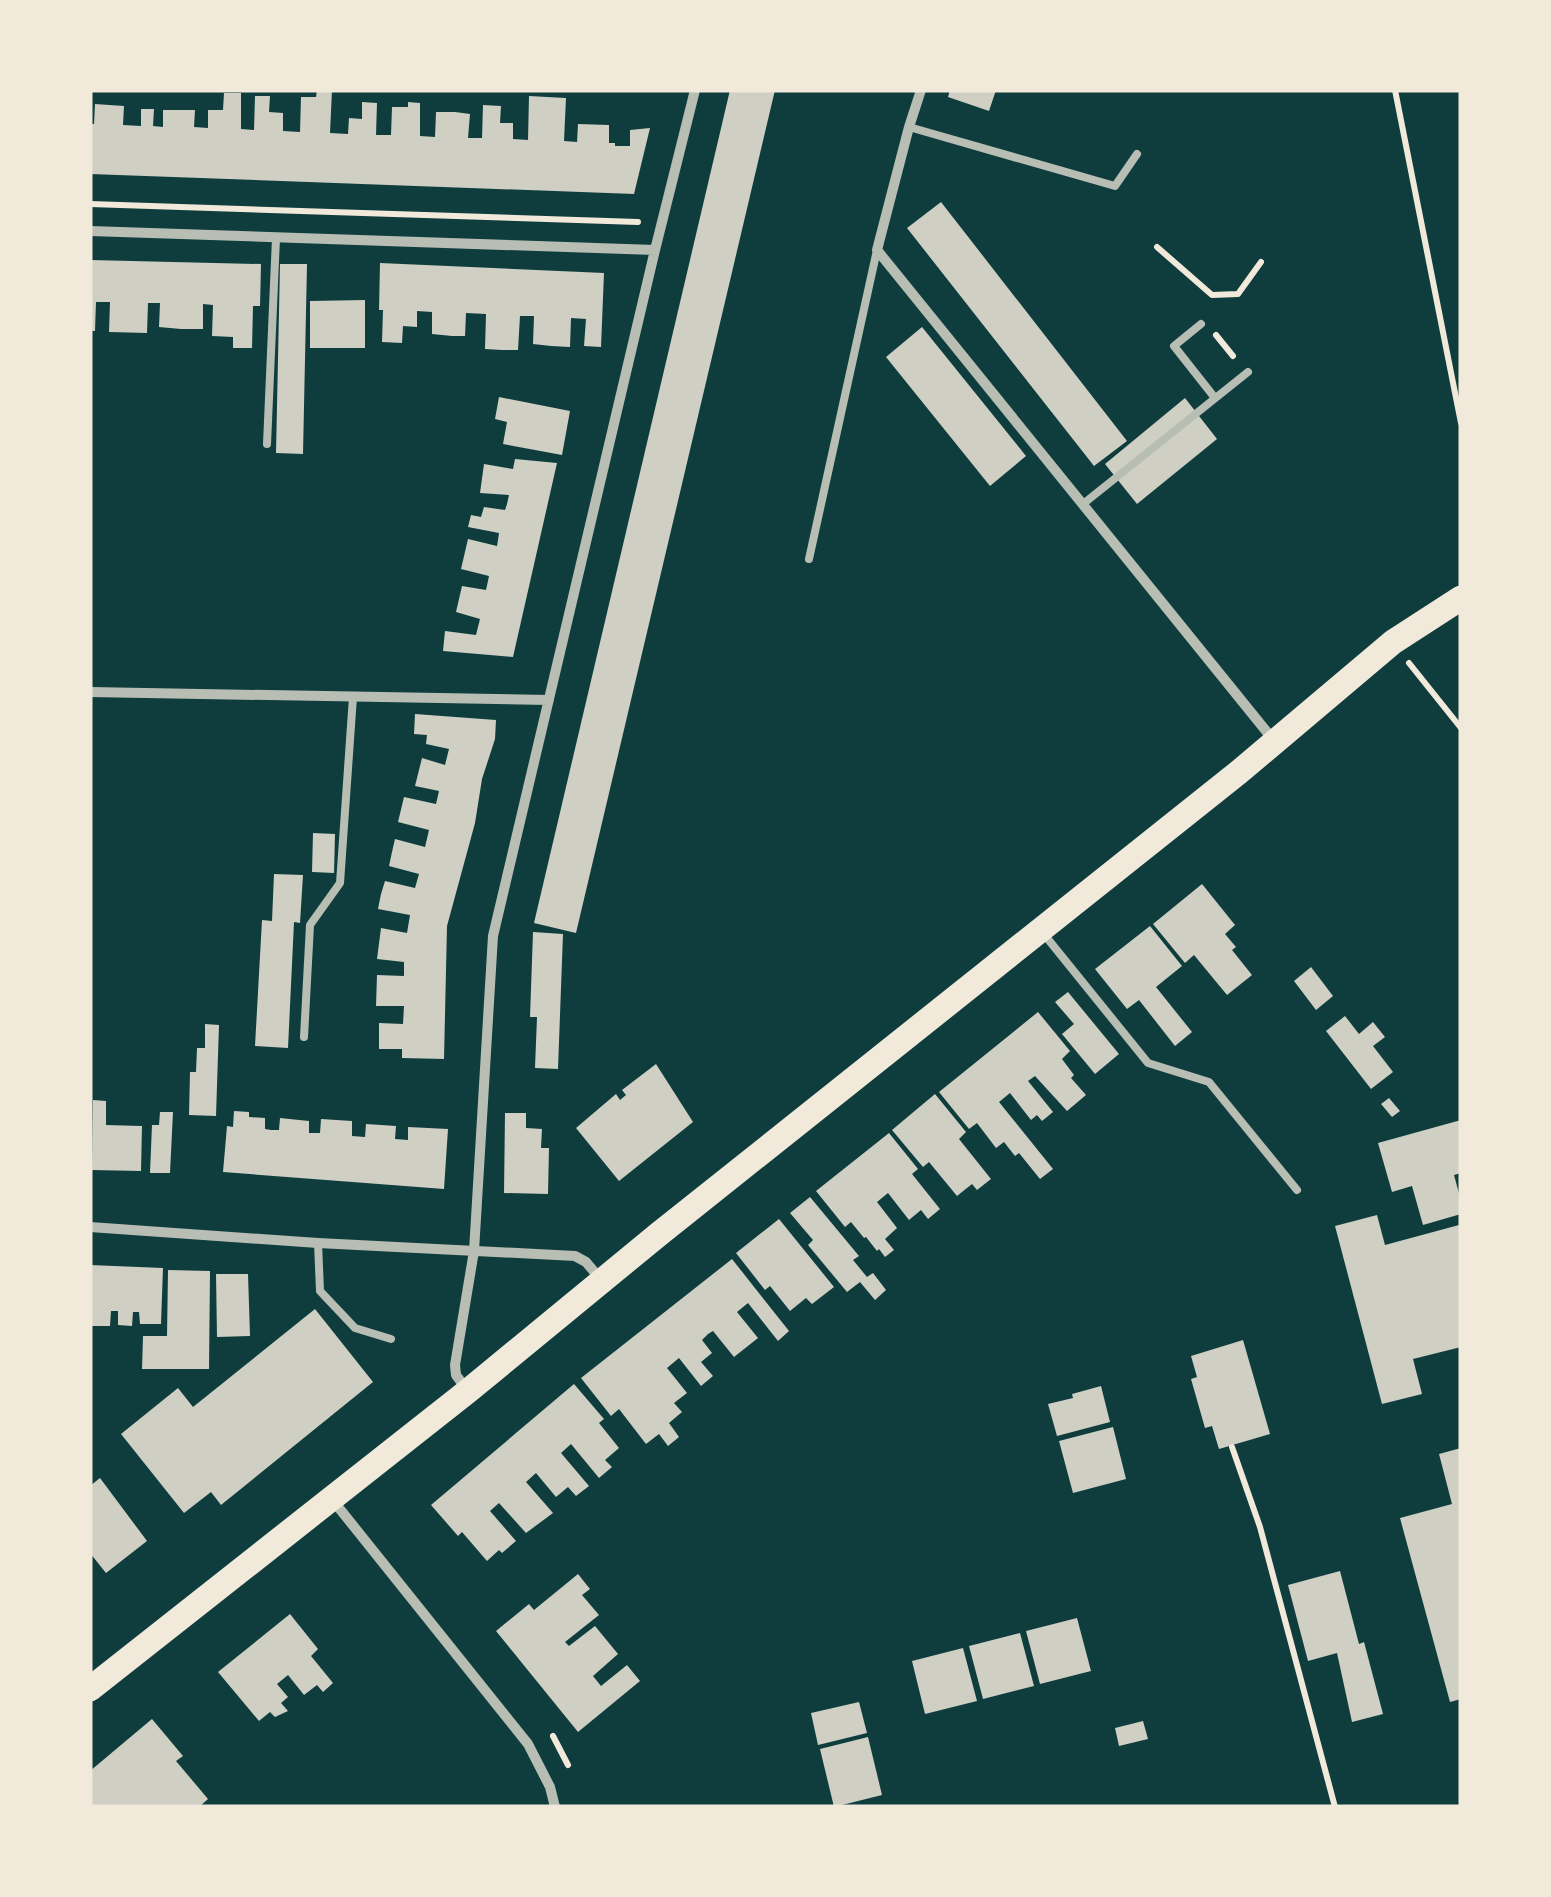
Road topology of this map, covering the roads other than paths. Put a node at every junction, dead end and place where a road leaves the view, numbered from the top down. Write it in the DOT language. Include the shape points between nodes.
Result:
graph roads {
  1 [pos="695,90"];
  2 [pos="921,90"];
  3 [pos="909,127"];
  4 [pos="1137,154"];
  5 [pos="90,231"];
  6 [pos="276,238"];
  7 [pos="655,250"];
  8 [pos="877,250"];
  9 [pos="1201,324"];
  10 [pos="1248,372"];
  11 [pos="1215,398"];
  12 [pos="267,444"];
  13 [pos="1082,504"];
  14 [pos="809,559"];
  15 [pos="1461,598"];
  16 [pos="90,692"];
  17 [pos="353,697"];
  18 [pos="550,700"];
  19 [pos="1275,743"];
  20 [pos="1041,930"];
  21 [pos="304,1037"];
  22 [pos="1297,1190"];
  23 [pos="90,1227"];
  24 [pos="318,1243"];
  25 [pos="474,1251"];
  26 [pos="602,1280"];
  27 [pos="391,1339"];
  28 [pos="468,1391"];
  29 [pos="330,1498"];
  30 [pos="90,1688"];
  31 [pos="555,1807"];
  1 -- 7 [label="street"];
  2 -- 3 [label="street"];
  3 -- 4 [label="lane" via="1114,186"];
  3 -- 8 [label="street"];
  5 -- 6 [label="street"];
  6 -- 7 [label="street"];
  6 -- 12 [label="lane"];
  7 -- 18 [label="street"];
  8 -- 13 [label="street"];
  8 -- 14 [label="lane"];
  9 -- 11 [label="lane" via="1174,346"];
  10 -- 11 [label="lane"];
  11 -- 13 [label="lane"];
  13 -- 19 [label="street"];
  15 -- 19 [label="main road" via="1393,642"];
  16 -- 17 [label="street"];
  17 -- 18 [label="street"];
  17 -- 21 [label="lane" via="340,883 310,925"];
  18 -- 25 [label="street" via="492,940"];
  19 -- 20 [label="main road"];
  20 -- 22 [label="lane" via="1150,1066 1208,1082"];
  20 -- 26 [label="main road"];
  23 -- 24 [label="street"];
  24 -- 25 [label="street"];
  24 -- 27 [label="lane" via="320,1291 356,1328"];
  25 -- 26 [label="street" via="576,1256"];
  25 -- 28 [label="street" via="454,1365"];
  26 -- 28 [label="main road"];
  28 -- 29 [label="main road"];
  29 -- 30 [label="main road"];
  29 -- 31 [label="street" via="528,1744"];
}
